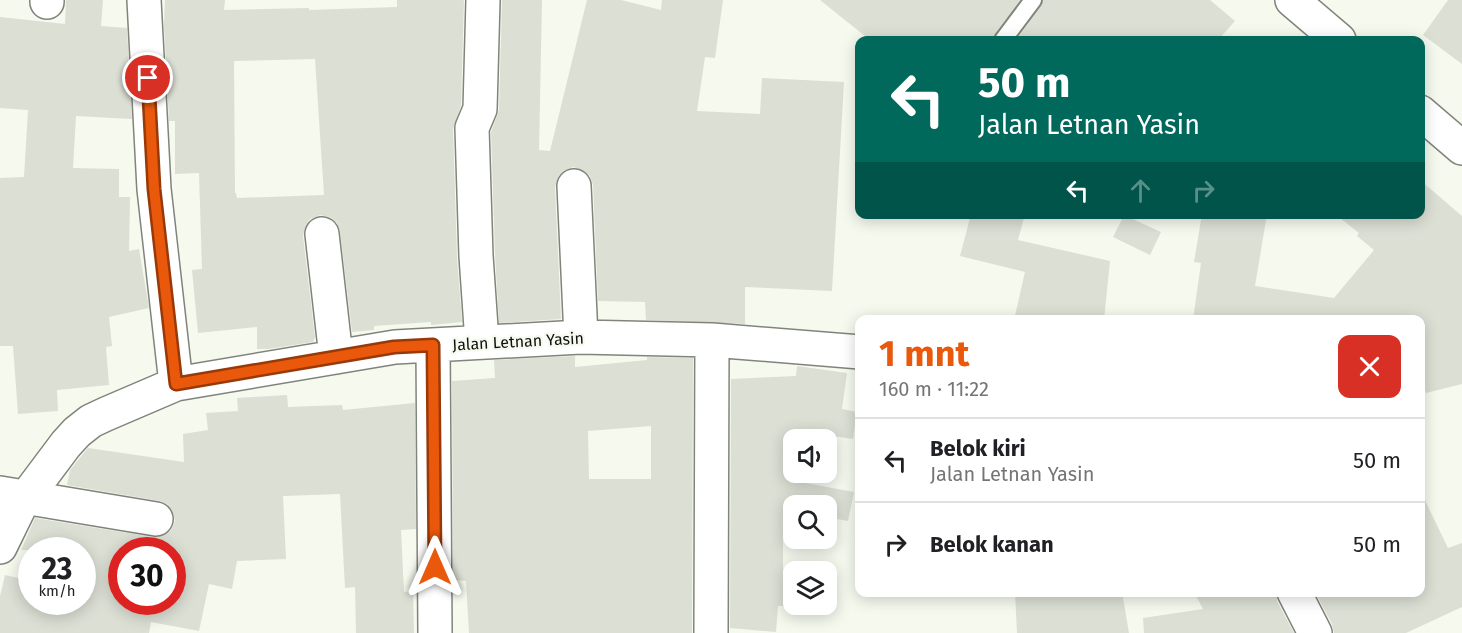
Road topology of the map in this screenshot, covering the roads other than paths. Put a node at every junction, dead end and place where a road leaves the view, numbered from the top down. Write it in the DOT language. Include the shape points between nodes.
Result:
graph roads {
  1 [pos="144,0"];
  2 [pos="483,0"];
  3 [pos="1033,0"];
  4 [pos="1293,0"];
  5 [pos="1006,36"];
  6 [pos="1334,36"];
  7 [pos="1425,116"];
  8 [pos="1462,148"];
  9 [pos="574,186"];
  10 [pos="322,234"];
  11 [pos="581,337"];
  12 [pos="712,340"];
  13 [pos="482,342"];
  14 [pos="433,345"];
  15 [pos="855,352"];
  16 [pos="336,357"];
  17 [pos="176,384"];
  18 [pos="13,495"];
  19 [pos="156,519"];
  20 [pos="0,547"];
  21 [pos="1297,597"];
  22 [pos="435,633"];
  23 [pos="711,633"];
  24 [pos="1315,633"];
  1 -- 17 [label="street" via="154,189"];
  2 -- 13 [label="street" via="480,110 472,128"];
  3 -- 5 [label="lane"];
  4 -- 6 [label="street"];
  7 -- 8 [label="street"];
  9 -- 11 [label="street"];
  10 -- 16 [label="street"];
  11 -- 12 [label="street, Jalan Letnan Yasin"];
  11 -- 13 [label="street, Jalan Letnan Yasin"];
  12 -- 15 [label="street, Jalan Letnan Yasin"];
  12 -- 23 [label="street"];
  13 -- 14 [label="street, Jalan Letnan Yasin"];
  14 -- 16 [label="street, Jalan Letnan Yasin"];
  14 -- 22 [label="street"];
  16 -- 17 [label="street, Jalan Letnan Yasin"];
  17 -- 18 [label="street, Jalan Letnan Yasin" via="91,421"];
  18 -- 19 [label="street"];
  18 -- 20 [label="street, Jalan Letnan Yasin"];
  21 -- 24 [label="street"];
}
